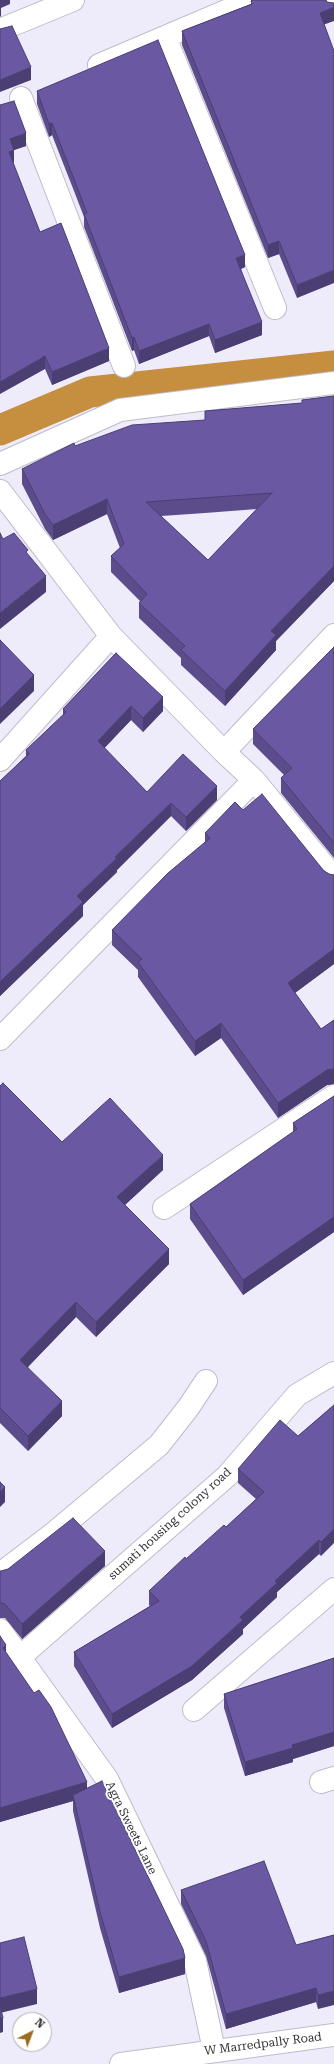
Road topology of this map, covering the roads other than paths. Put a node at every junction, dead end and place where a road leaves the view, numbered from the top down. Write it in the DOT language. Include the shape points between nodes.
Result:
graph roads {
  1 [pos="73,0"];
  2 [pos="252,0"];
  3 [pos="332,0"];
  4 [pos="334,4"];
  5 [pos="229,5"];
  6 [pos="0,30"];
  7 [pos="165,37"];
  8 [pos="79,74"];
  9 [pos="43,89"];
  10 [pos="21,98"];
  11 [pos="0,106"];
  12 [pos="275,308"];
  13 [pos="124,366"];
  14 [pos="334,383"];
  15 [pos="0,464"];
  16 [pos="0,491"];
  17 [pos="334,635"];
  18 [pos="111,636"];
  19 [pos="224,752"];
  20 [pos="0,760"];
  21 [pos="254,780"];
  22 [pos="334,878"];
  23 [pos="0,1039"];
  24 [pos="334,1096"];
  25 [pos="164,1208"];
  26 [pos="334,1373"];
  27 [pos="206,1381"];
  28 [pos="0,1574"];
  29 [pos="334,1589"];
  30 [pos="0,1630"];
  31 [pos="20,1657"];
  32 [pos="194,1710"];
  33 [pos="334,2035"];
  34 [pos="214,2050"];
  35 [pos="122,2064"];
  1 -- 6 [label="street"];
  2 -- 5 [label="street"];
  3 -- 4 [label="street"];
  5 -- 7 [label="street"];
  7 -- 8 [label="street"];
  7 -- 12 [label="street"];
  9 -- 10 [label="street"];
  10 -- 11 [label="street"];
  10 -- 13 [label="street"];
  14 -- 15 [label="street" via="120,410"];
  16 -- 18 [label="street"];
  17 -- 19 [label="street"];
  18 -- 19 [label="street"];
  18 -- 20 [label="street"];
  19 -- 21 [label="street"];
  21 -- 22 [label="street"];
  21 -- 23 [label="street"];
  24 -- 25 [label="street"];
  26 -- 31 [label="street, sumati housing colony road" via="297,1395 227,1476"];
  27 -- 28 [label="street" via="159,1446"];
  29 -- 32 [label="street"];
  30 -- 31 [label="street, Agra Sweets Lane"];
  31 -- 34 [label="street, Agra Sweets Lane" via="107,1779 195,1961"];
  33 -- 34 [label="street, W Marredpally Road"];
  34 -- 35 [label="street, W Marredpally Road"];
}
